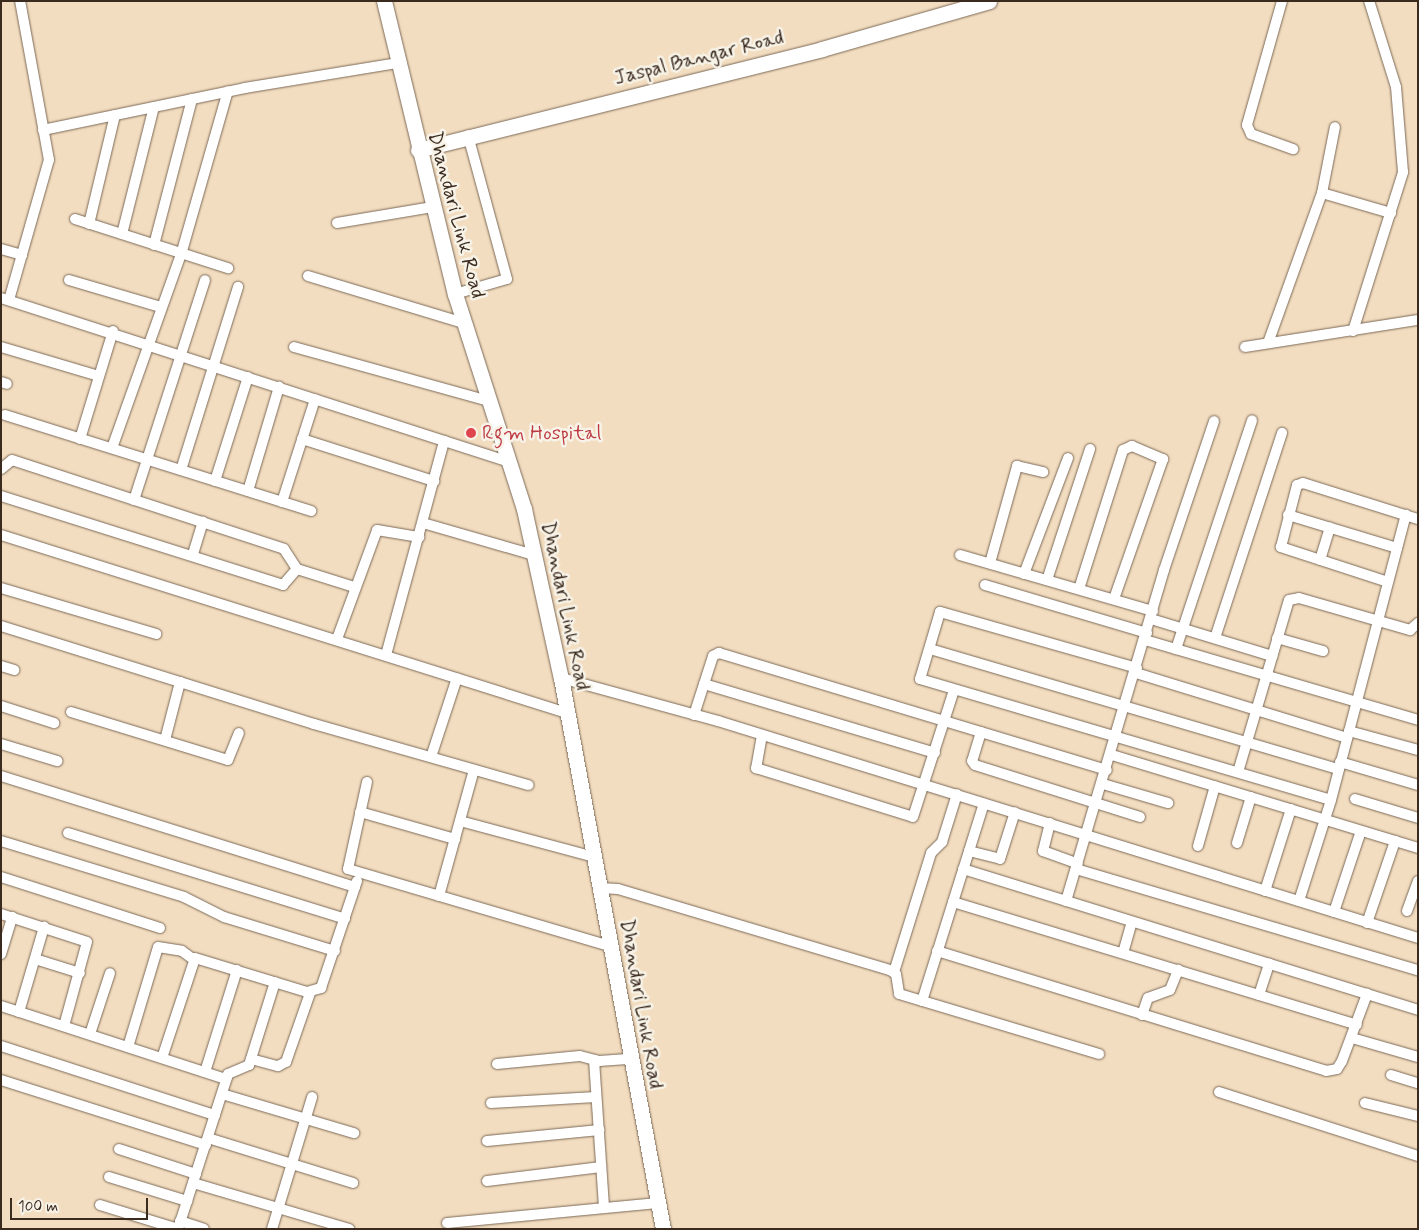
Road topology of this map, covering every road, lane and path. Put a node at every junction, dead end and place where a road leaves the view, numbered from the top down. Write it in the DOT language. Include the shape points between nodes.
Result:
graph roads {
  1 [pos="20,1"];
  2 [pos="384,1"];
  3 [pos="989,1"];
  4 [pos="1282,1"];
  5 [pos="1369,1"];
  6 [pos="398,63"];
  7 [pos="228,91"];
  8 [pos="192,99"];
  9 [pos="154,107"];
  10 [pos="115,115"];
  11 [pos="1335,127"];
  12 [pos="44,130"];
  13 [pos="468,135"];
  14 [pos="1293,148"];
  15 [pos="418,150"];
  16 [pos="1322,193"];
  17 [pos="433,207"];
  18 [pos="1391,213"];
  19 [pos="74,220"];
  20 [pos="337,223"];
  21 [pos="89,224"];
  22 [pos="122,234"];
  23 [pos="154,245"];
  24 [pos="1,249"];
  25 [pos="181,253"];
  26 [pos="22,255"];
  27 [pos="228,268"];
  28 [pos="308,276"];
  29 [pos="69,280"];
  30 [pos="205,280"];
  31 [pos="238,287"];
  32 [pos="455,294"];
  33 [pos="5,299"];
  34 [pos="161,307"];
  35 [pos="1418,320"];
  36 [pos="464,323"];
  37 [pos="1353,330"];
  38 [pos="112,331"];
  39 [pos="148,343"];
  40 [pos="1268,344"];
  41 [pos="1,347"];
  42 [pos="294,347"];
  43 [pos="1246,347"];
  44 [pos="182,354"];
  45 [pos="212,365"];
  46 [pos="99,376"];
  47 [pos="248,377"];
  48 [pos="279,387"];
  49 [pos="315,400"];
  50 [pos="489,401"];
  51 [pos="5,415"];
  52 [pos="1252,420"];
  53 [pos="1214,421"];
  54 [pos="1282,433"];
  55 [pos="80,438"];
  56 [pos="302,439"];
  57 [pos="444,441"];
  58 [pos="112,448"];
  59 [pos="1090,449"];
  60 [pos="1068,458"];
  61 [pos="147,459"];
  62 [pos="509,462"];
  63 [pos="1,469"];
  64 [pos="181,470"];
  65 [pos="1043,472"];
  66 [pos="215,481"];
  67 [pos="434,481"];
  68 [pos="248,491"];
  69 [pos="1,496"];
  70 [pos="134,500"];
  71 [pos="282,502"];
  72 [pos="311,511"];
  73 [pos="1288,515"];
  74 [pos="1406,515"];
  75 [pos="1418,519"];
  76 [pos="202,522"];
  77 [pos="423,523"];
  78 [pos="1330,528"];
  79 [pos="1,535"];
  80 [pos="419,537"];
  81 [pos="1397,548"];
  82 [pos="192,554"];
  83 [pos="534,555"];
  84 [pos="960,555"];
  85 [pos="1320,560"];
  86 [pos="990,563"];
  87 [pos="297,569"];
  88 [pos="1024,574"];
  89 [pos="1047,580"];
  90 [pos="1388,582"];
  91 [pos="985,585"];
  92 [pos="354,587"];
  93 [pos="1,588"];
  94 [pos="1079,589"];
  95 [pos="1114,599"];
  96 [pos="1152,615"];
  97 [pos="1377,621"];
  98 [pos="1418,623"];
  99 [pos="1,626"];
  100 [pos="1182,628"];
  101 [pos="156,634"];
  102 [pos="1146,636"];
  103 [pos="1215,638"];
  104 [pos="1277,638"];
  105 [pos="337,639"];
  106 [pos="930,649"];
  107 [pos="1176,649"];
  108 [pos="1323,652"];
  109 [pos="386,654"];
  110 [pos="1272,656"];
  111 [pos="1,666"];
  112 [pos="14,670"];
  113 [pos="1136,671"];
  114 [pos="458,678"];
  115 [pos="561,678"];
  116 [pos="1266,678"];
  117 [pos="180,682"];
  118 [pos="704,684"];
  119 [pos="954,690"];
  120 [pos="1356,703"];
  121 [pos="1126,704"];
  122 [pos="1,706"];
  123 [pos="1256,710"];
  124 [pos="71,712"];
  125 [pos="567,713"];
  126 [pos="694,714"];
  127 [pos="1418,720"];
  128 [pos="945,721"];
  129 [pos="54,723"];
  130 [pos="981,732"];
  131 [pos="239,733"];
  132 [pos="1348,734"];
  133 [pos="762,735"];
  134 [pos="1117,737"];
  135 [pos="165,740"];
  136 [pos="1247,742"];
  137 [pos="1,744"];
  138 [pos="1418,750"];
  139 [pos="935,753"];
  140 [pos="1112,754"];
  141 [pos="431,757"];
  142 [pos="57,761"];
  143 [pos="1340,766"];
  144 [pos="474,770"];
  145 [pos="1107,770"];
  146 [pos="1238,772"];
  147 [pos="1,776"];
  148 [pos="368,782"];
  149 [pos="925,784"];
  150 [pos="1103,784"];
  151 [pos="528,785"];
  152 [pos="1418,785"];
  153 [pos="1215,786"];
  154 [pos="956,794"];
  155 [pos="1251,797"];
  156 [pos="1355,799"];
  157 [pos="1331,800"];
  158 [pos="984,803"];
  159 [pos="1168,803"];
  160 [pos="1096,804"];
  161 [pos="1291,809"];
  162 [pos="360,812"];
  163 [pos="1015,812"];
  164 [pos="1140,817"];
  165 [pos="1418,818"];
  166 [pos="1324,819"];
  167 [pos="460,821"];
  168 [pos="1050,823"];
  169 [pos="1361,831"];
  170 [pos="68,833"];
  171 [pos="1087,835"];
  172 [pos="455,839"];
  173 [pos="1,841"];
  174 [pos="1395,842"];
  175 [pos="1237,843"];
  176 [pos="1198,846"];
  177 [pos="1418,848"];
  178 [pos="969,851"];
  179 [pos="594,856"];
  180 [pos="1077,866"];
  181 [pos="963,869"];
  182 [pos="360,873"];
  183 [pos="1,877"];
  184 [pos="1418,882"];
  185 [pos="355,887"];
  186 [pos="600,888"];
  187 [pos="1265,891"];
  188 [pos="439,896"];
  189 [pos="1066,901"];
  190 [pos="1299,901"];
  191 [pos="953,902"];
  192 [pos="1407,911"];
  193 [pos="1334,912"];
  194 [pos="1,914"];
  195 [pos="12,917"];
  196 [pos="345,919"];
  197 [pos="1132,922"];
  198 [pos="1368,922"];
  199 [pos="44,927"];
  200 [pos="160,928"];
  201 [pos="1418,938"];
  202 [pos="610,946"];
  203 [pos="335,951"];
  204 [pos="937,951"];
  205 [pos="1123,953"];
  206 [pos="1,954"];
  207 [pos="35,959"];
  208 [pos="193,959"];
  209 [pos="1269,964"];
  210 [pos="237,970"];
  211 [pos="1178,970"];
  212 [pos="1418,970"];
  213 [pos="894,972"];
  214 [pos="80,973"];
  215 [pos="110,973"];
  216 [pos="276,982"];
  217 [pos="310,992"];
  218 [pos="1367,994"];
  219 [pos="1259,995"];
  220 [pos="922,1000"];
  221 [pos="1,1006"];
  222 [pos="1418,1010"];
  223 [pos="19,1012"];
  224 [pos="1142,1015"];
  225 [pos="1357,1024"];
  226 [pos="64,1026"];
  227 [pos="90,1034"];
  228 [pos="1352,1038"];
  229 [pos="1,1046"];
  230 [pos="128,1047"];
  231 [pos="1099,1054"];
  232 [pos="1418,1057"];
  233 [pos="162,1058"];
  234 [pos="251,1059"];
  235 [pos="631,1059"];
  236 [pos="594,1060"];
  237 [pos="497,1064"];
  238 [pos="205,1072"];
  239 [pos="1391,1075"];
  240 [pos="226,1079"];
  241 [pos="1,1080"];
  242 [pos="1418,1083"];
  243 [pos="1219,1092"];
  244 [pos="222,1094"];
  245 [pos="312,1097"];
  246 [pos="596,1097"];
  247 [pos="491,1103"];
  248 [pos="1366,1103"];
  249 [pos="215,1115"];
  250 [pos="1418,1116"];
  251 [pos="306,1119"];
  252 [pos="599,1130"];
  253 [pos="354,1133"];
  254 [pos="487,1140"];
  255 [pos="207,1141"];
  256 [pos="119,1149"];
  257 [pos="1418,1156"];
  258 [pos="292,1164"];
  259 [pos="601,1167"];
  260 [pos="109,1177"];
  261 [pos="194,1178"];
  262 [pos="487,1181"];
  263 [pos="353,1183"];
  264 [pos="187,1201"];
  265 [pos="658,1202"];
  266 [pos="100,1205"];
  267 [pos="279,1208"];
  268 [pos="604,1208"];
  269 [pos="180,1221"];
  270 [pos="446,1222"];
  271 [pos="204,1229"];
  272 [pos="272,1229"];
  273 [pos="349,1229"];
  274 [pos="662,1229"];
  1 -- 12 [label="street"];
  2 -- 6 [label="street, Dhandari Link Road"];
  3 -- 13 [label="street, Jaspal Bangar Road" via="822,49"];
  4 -- 14 [label="street" via="1247,125 1251,134"];
  5 -- 18 [label="street" via="1398,99 1403,172"];
  6 -- 7 [label="street"];
  6 -- 15 [label="street, Dhandari Link Road"];
  7 -- 8 [label="street"];
  7 -- 25 [label="street"];
  8 -- 9 [label="street"];
  8 -- 23 [label="street"];
  9 -- 10 [label="street"];
  9 -- 22 [label="street"];
  10 -- 12 [label="street"];
  10 -- 21 [label="street"];
  11 -- 16 [label="street"];
  12 -- 26 [label="street" via="49,160"];
  13 -- 15 [label="street, Jaspal Bangar Road"];
  13 -- 32 [label="street" via="507,279"];
  15 -- 17 [label="street, Dhandari Link Road"];
  16 -- 18 [label="street" via="1337,194"];
  16 -- 40 [label="street"];
  17 -- 20 [label="street"];
  17 -- 32 [label="street, Dhandari Link Road"];
  18 -- 37 [label="street"];
  19 -- 21 [label="street"];
  21 -- 22 [label="street"];
  22 -- 23 [label="street"];
  23 -- 25 [label="street"];
  24 -- 26 [label="street"];
  25 -- 27 [label="street"];
  25 -- 34 [label="street"];
  26 -- 33 [label="street"];
  28 -- 36 [label="street"];
  29 -- 34 [label="street"];
  30 -- 44 [label="street"];
  31 -- 45 [label="street"];
  32 -- 36 [label="street, Dhandari Link Road"];
  33 -- 38 [label="street"];
  34 -- 39 [label="street"];
  35 -- 37 [label="street"];
  36 -- 50 [label="street, Dhandari Link Road"];
  37 -- 40 [label="street"];
  38 -- 39 [label="street"];
  38 -- 46 [label="street"];
  39 -- 44 [label="street"];
  39 -- 58 [label="street"];
  40 -- 43 [label="street"];
  41 -- 46 [label="street"];
  42 -- 50 [label="street"];
  44 -- 45 [label="street"];
  44 -- 61 [label="street"];
  45 -- 47 [label="street"];
  45 -- 64 [label="street"];
  46 -- 55 [label="street"];
  47 -- 48 [label="street"];
  47 -- 66 [label="street"];
  48 -- 49 [label="street"];
  48 -- 68 [label="street"];
  49 -- 56 [label="street"];
  49 -- 57 [label="street"];
  50 -- 62 [label="street, Dhandari Link Road"];
  51 -- 55 [label="street"];
  52 -- 100 [label="street"];
  53 -- 96 [label="street"];
  54 -- 103 [label="street"];
  55 -- 58 [label="street"];
  56 -- 67 [label="street"];
  56 -- 71 [label="street"];
  57 -- 62 [label="street"];
  57 -- 67 [label="street"];
  58 -- 61 [label="street"];
  59 -- 89 [label="street"];
  60 -- 88 [label="street"];
  61 -- 64 [label="street"];
  61 -- 70 [label="street"];
  62 -- 83 [label="street, Dhandari Link Road"];
  63 -- 70 [label="street" via="12,460"];
  64 -- 66 [label="street"];
  65 -- 86 [label="street" via="1017,466"];
  66 -- 68 [label="street"];
  67 -- 77 [label="street"];
  68 -- 71 [label="street"];
  69 -- 82 [label="street"];
  70 -- 76 [label="street"];
  71 -- 72 [label="street"];
  73 -- 74 [label="street" via="1300,482"];
  73 -- 78 [label="street"];
  73 -- 85 [label="street" via="1281,547"];
  74 -- 75 [label="street"];
  74 -- 81 [label="street"];
  76 -- 82 [label="street"];
  76 -- 87 [label="street" via="284,549"];
  77 -- 80 [label="street"];
  77 -- 83 [label="street"];
  78 -- 81 [label="street"];
  78 -- 85 [label="street"];
  79 -- 105 [label="street"];
  80 -- 92 [label="street" via="377,530"];
  80 -- 109 [label="street"];
  81 -- 90 [label="street"];
  82 -- 87 [label="street" via="283,585"];
  83 -- 115 [label="street, Dhandari Link Road"];
  84 -- 86 [label="street"];
  85 -- 90 [label="street"];
  86 -- 88 [label="street"];
  87 -- 92 [label="street"];
  88 -- 89 [label="street"];
  89 -- 94 [label="street"];
  90 -- 97 [label="street"];
  91 -- 102 [label="street"];
  92 -- 105 [label="street"];
  93 -- 101 [label="street"];
  94 -- 95 [label="street"];
  94 -- 95 [label="street" via="1123,450 1132,446 1163,459"];
  95 -- 96 [label="street"];
  96 -- 100 [label="street"];
  96 -- 102 [label="street"];
  97 -- 98 [label="street" via="1410,630"];
  97 -- 104 [label="street" via="1293,598 1287,604"];
  97 -- 120 [label="street"];
  99 -- 117 [label="street"];
  100 -- 103 [label="street"];
  100 -- 107 [label="street"];
  102 -- 107 [label="street"];
  102 -- 113 [label="street"];
  103 -- 110 [label="street"];
  104 -- 108 [label="street"];
  104 -- 110 [label="street"];
  105 -- 109 [label="street"];
  106 -- 113 [label="street" via="940,612"];
  106 -- 119 [label="street" via="920,679"];
  106 -- 121 [label="street"];
  107 -- 116 [label="street"];
  109 -- 114 [label="street"];
  110 -- 116 [label="street"];
  111 -- 112 [label="street"];
  113 -- 121 [label="street"];
  113 -- 123 [label="street"];
  114 -- 125 [label="street"];
  114 -- 141 [label="street"];
  115 -- 125 [label="street, Dhandari Link Road"];
  115 -- 126 [label="street"];
  116 -- 120 [label="street"];
  116 -- 123 [label="street"];
  117 -- 135 [label="street"];
  117 -- 141 [label="street"];
  118 -- 126 [label="street"];
  118 -- 128 [label="street" via="719,653"];
  118 -- 139 [label="street"];
  119 -- 128 [label="street"];
  119 -- 134 [label="street"];
  120 -- 127 [label="street"];
  120 -- 132 [label="street"];
  121 -- 134 [label="street"];
  121 -- 136 [label="street"];
  122 -- 129 [label="street"];
  123 -- 132 [label="street"];
  123 -- 136 [label="street"];
  124 -- 135 [label="street"];
  125 -- 179 [label="street, Dhandari Link Road"];
  126 -- 133 [label="street"];
  128 -- 130 [label="street"];
  128 -- 139 [label="street"];
  130 -- 145 [label="street"];
  130 -- 160 [label="street" via="972,761 975,765"];
  131 -- 135 [label="street" via="228,760"];
  132 -- 138 [label="street"];
  132 -- 143 [label="street"];
  133 -- 149 [label="street"];
  133 -- 149 [label="street" via="756,768 913,817"];
  134 -- 140 [label="street"];
  134 -- 146 [label="street"];
  136 -- 143 [label="street"];
  136 -- 146 [label="street"];
  137 -- 142 [label="street"];
  139 -- 149 [label="street"];
  140 -- 145 [label="street"];
  140 -- 153 [label="street"];
  141 -- 144 [label="street"];
  143 -- 152 [label="street"];
  143 -- 157 [label="street"];
  144 -- 151 [label="street"];
  144 -- 167 [label="street"];
  145 -- 150 [label="street"];
  146 -- 157 [label="street"];
  147 -- 185 [label="street"];
  148 -- 162 [label="street"];
  149 -- 154 [label="street"];
  150 -- 159 [label="street"];
  150 -- 160 [label="street"];
  153 -- 155 [label="street"];
  153 -- 176 [label="street"];
  154 -- 158 [label="street"];
  154 -- 213 [label="street" via="942,842 931,853"];
  155 -- 161 [label="street"];
  155 -- 175 [label="street"];
  156 -- 165 [label="street"];
  157 -- 166 [label="street"];
  158 -- 163 [label="street"];
  158 -- 178 [label="street"];
  160 -- 164 [label="street"];
  160 -- 171 [label="street"];
  161 -- 166 [label="street"];
  161 -- 187 [label="street"];
  162 -- 172 [label="street"];
  162 -- 182 [label="street" via="346,866"];
  163 -- 168 [label="street"];
  163 -- 178 [label="street" via="1000,859"];
  166 -- 169 [label="street"];
  166 -- 190 [label="street"];
  167 -- 172 [label="street"];
  167 -- 179 [label="street"];
  168 -- 171 [label="street"];
  168 -- 180 [label="street" via="1043,851"];
  169 -- 174 [label="street"];
  169 -- 193 [label="street"];
  170 -- 196 [label="street"];
  171 -- 180 [label="street"];
  171 -- 187 [label="street"];
  172 -- 188 [label="street"];
  173 -- 203 [label="street" via="184,896 224,917"];
  174 -- 177 [label="street"];
  174 -- 198 [label="street"];
  178 -- 181 [label="street"];
  179 -- 186 [label="street, Dhandari Link Road"];
  180 -- 189 [label="street"];
  180 -- 212 [label="street"];
  181 -- 189 [label="street"];
  181 -- 191 [label="street"];
  182 -- 185 [label="street"];
  182 -- 188 [label="street"];
  183 -- 200 [label="street"];
  184 -- 192 [label="street"];
  185 -- 196 [label="street"];
  186 -- 202 [label="street, Dhandari Link Road"];
  186 -- 213 [label="street" via="618,889"];
  187 -- 190 [label="street"];
  188 -- 202 [label="street"];
  189 -- 197 [label="street"];
  190 -- 193 [label="street"];
  191 -- 204 [label="street"];
  191 -- 205 [label="street"];
  193 -- 198 [label="street"];
  194 -- 195 [label="street"];
  195 -- 199 [label="street"];
  195 -- 206 [label="street"];
  196 -- 203 [label="street"];
  197 -- 205 [label="street"];
  197 -- 209 [label="street"];
  198 -- 201 [label="street"];
  199 -- 207 [label="street"];
  199 -- 214 [label="street" via="87,942"];
  202 -- 235 [label="street, Dhandari Link Road"];
  203 -- 217 [label="street" via="325,983"];
  204 -- 220 [label="street"];
  204 -- 224 [label="street"];
  205 -- 211 [label="street"];
  207 -- 214 [label="street"];
  207 -- 223 [label="street"];
  208 -- 210 [label="street"];
  208 -- 230 [label="street" via="182,950 158,947"];
  208 -- 233 [label="street"];
  209 -- 218 [label="street"];
  209 -- 219 [label="street"];
  210 -- 216 [label="street"];
  210 -- 238 [label="street"];
  211 -- 219 [label="street"];
  211 -- 224 [label="street" via="1170,990 1148,998"];
  213 -- 220 [label="street" via="897,992"];
  214 -- 226 [label="street"];
  215 -- 227 [label="street"];
  216 -- 217 [label="street"];
  216 -- 234 [label="street"];
  217 -- 234 [label="street" via="286,1062 278,1066"];
  218 -- 222 [label="street"];
  218 -- 225 [label="street"];
  219 -- 225 [label="street"];
  220 -- 231 [label="street"];
  221 -- 223 [label="street"];
  223 -- 226 [label="street"];
  224 -- 228 [label="street" via="1326,1070 1337,1069"];
  225 -- 228 [label="street"];
  226 -- 227 [label="street"];
  227 -- 230 [label="street"];
  228 -- 232 [label="street"];
  229 -- 249 [label="street"];
  230 -- 233 [label="street"];
  233 -- 238 [label="street"];
  234 -- 240 [label="street" via="245,1067 231,1069"];
  235 -- 236 [label="street"];
  235 -- 265 [label="street, Dhandari Link Road"];
  236 -- 237 [label="street" via="580,1056"];
  236 -- 246 [label="street"];
  238 -- 240 [label="street"];
  239 -- 242 [label="street"];
  240 -- 244 [label="street"];
  241 -- 255 [label="street"];
  243 -- 257 [label="street"];
  244 -- 249 [label="street"];
  244 -- 251 [label="street"];
  245 -- 251 [label="street"];
  246 -- 247 [label="street"];
  246 -- 252 [label="street"];
  248 -- 250 [label="street"];
  249 -- 255 [label="street"];
  251 -- 253 [label="street"];
  251 -- 258 [label="street"];
  252 -- 254 [label="street"];
  252 -- 259 [label="street"];
  255 -- 258 [label="street"];
  255 -- 261 [label="street"];
  256 -- 261 [label="street"];
  258 -- 263 [label="street"];
  258 -- 267 [label="street"];
  259 -- 262 [label="street"];
  259 -- 268 [label="street"];
  260 -- 264 [label="street"];
  261 -- 264 [label="street"];
  261 -- 267 [label="street"];
  264 -- 269 [label="street"];
  265 -- 268 [label="street"];
  265 -- 274 [label="street, Dhandari Link Road"];
  266 -- 269 [label="street" via="178,1229"];
  267 -- 272 [label="street"];
  267 -- 273 [label="street"];
  268 -- 270 [label="street"];
  269 -- 271 [label="street"];
}
